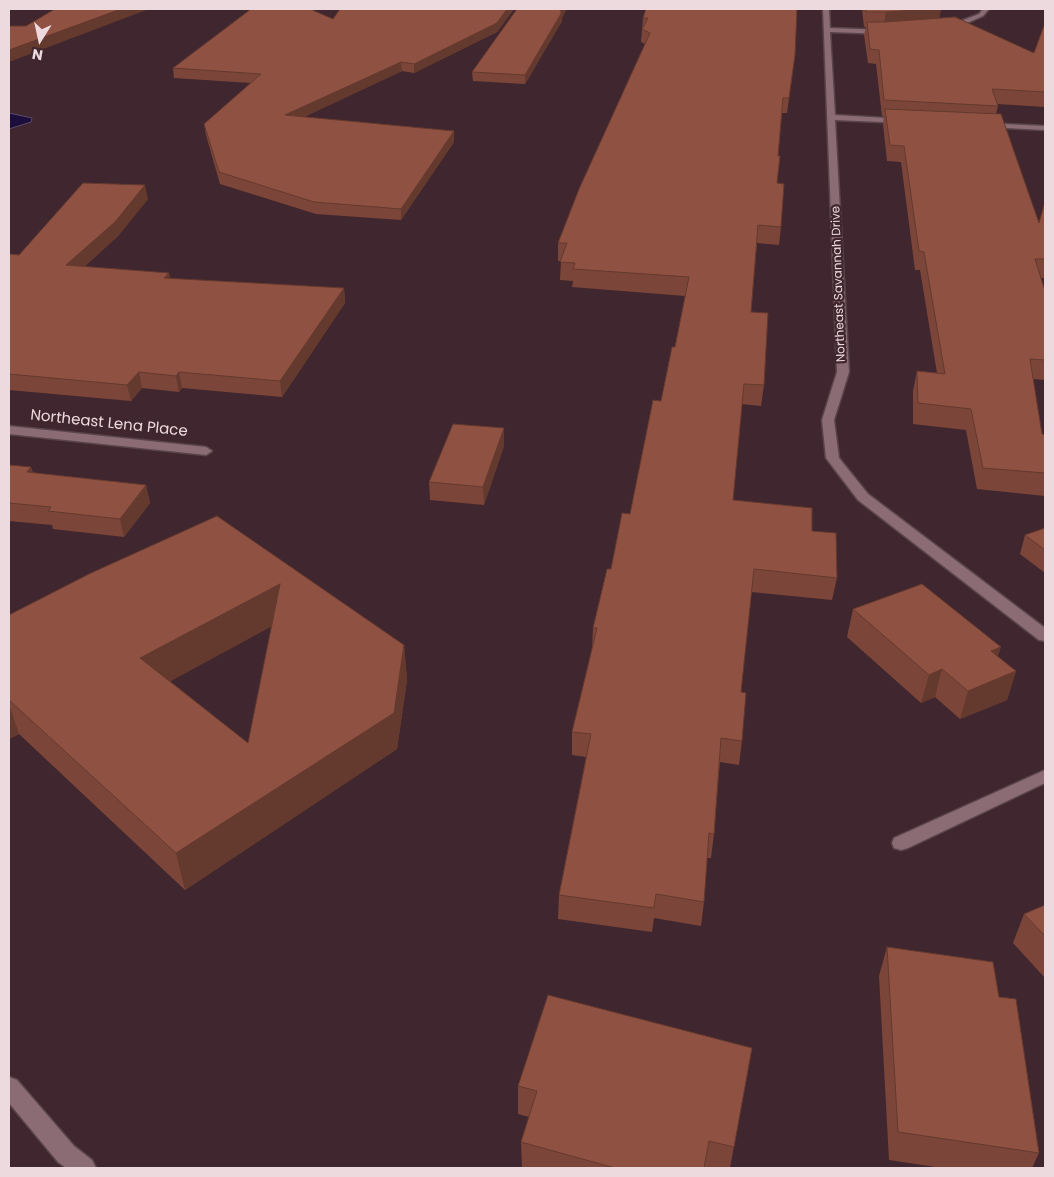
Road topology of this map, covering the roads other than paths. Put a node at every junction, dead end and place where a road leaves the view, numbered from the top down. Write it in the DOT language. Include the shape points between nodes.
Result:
graph roads {
  1 [pos="826,9"];
  2 [pos="986,9"];
  3 [pos="944,28"];
  4 [pos="828,30"];
  5 [pos="892,32"];
  6 [pos="832,117"];
  7 [pos="917,121"];
  8 [pos="976,124"];
  9 [pos="1045,128"];
  10 [pos="9,430"];
  11 [pos="206,451"];
  12 [pos="1045,636"];
  13 [pos="1045,776"];
  14 [pos="901,843"];
  15 [pos="9,1087"];
  16 [pos="84,1168"];
  1 -- 4 [label="street, Northeast Savannah Drive"];
  2 -- 3 [label="street" via="981,15"];
  4 -- 5 [label="street"];
  4 -- 6 [label="street, Northeast Savannah Drive"];
  6 -- 7 [label="street"];
  6 -- 12 [label="street, Northeast Savannah Drive" via="843,372 828,420 833,458 863,497"];
  8 -- 9 [label="street"];
  10 -- 11 [label="street, Northeast Lena Place"];
  13 -- 14 [label="street"];
  15 -- 16 [label="street" via="66,1154"];
}
